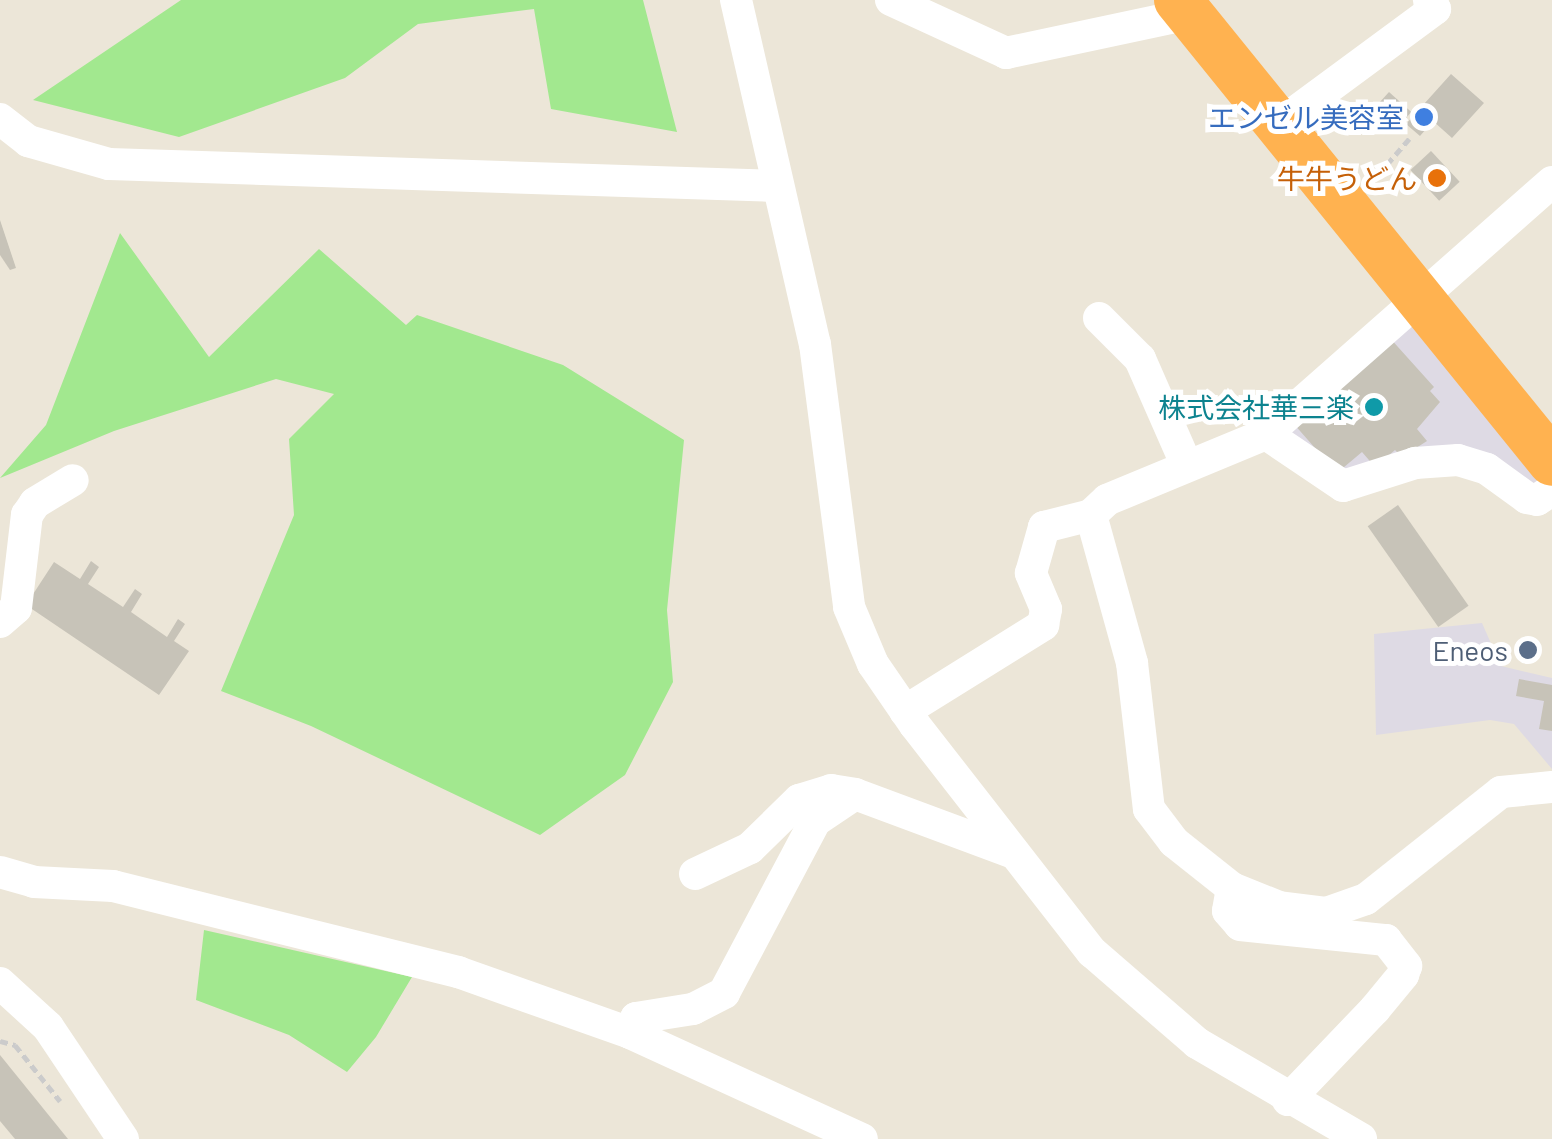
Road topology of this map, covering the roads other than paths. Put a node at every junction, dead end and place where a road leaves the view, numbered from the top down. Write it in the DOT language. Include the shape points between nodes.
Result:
graph roads {
  1 [pos="736,0"];
  2 [pos="891,0"];
  3 [pos="1429,0"];
  4 [pos="1184,7"];
  5 [pos="0,119"];
  6 [pos="1279,124"];
  7 [pos="1552,182"];
  8 [pos="775,186"];
  9 [pos="1422,300"];
  10 [pos="1099,318"];
  11 [pos="1266,434"];
  12 [pos="1552,462"];
  13 [pos="1187,466"];
  14 [pos="72,480"];
  15 [pos="1552,490"];
  16 [pos="1090,515"];
  17 [pos="0,622"];
  18 [pos="905,711"];
  19 [pos="1552,787"];
  20 [pos="855,794"];
  21 [pos="1015,853"];
  22 [pos="0,872"];
  23 [pos="695,874"];
  24 [pos="1232,888"];
  25 [pos="0,983"];
  26 [pos="630,1033"];
  27 [pos="1288,1100"];
  28 [pos="123,1139"];
  29 [pos="862,1139"];
  30 [pos="1361,1139"];
  1 -- 8 [label="street"];
  2 -- 4 [label="street" via="1006,53"];
  3 -- 6 [label="street" via="1434,9"];
  4 -- 6 [label="highway"];
  5 -- 8 [label="street" via="28,141 109,164"];
  6 -- 9 [label="highway"];
  7 -- 9 [label="street"];
  8 -- 18 [label="street" via="815,344 850,607 873,664"];
  9 -- 11 [label="street"];
  9 -- 12 [label="highway"];
  10 -- 13 [label="street" via="1140,359"];
  11 -- 13 [label="street"];
  11 -- 15 [label="street" via="1343,486 1415,463 1458,460 1486,469 1527,498"];
  13 -- 16 [label="street" via="1107,500"];
  14 -- 17 [label="street" via="27,514 16,608"];
  16 -- 18 [label="street" via="1044,526 1031,572 1046,610 1043,625"];
  16 -- 24 [label="street" via="1132,663 1148,809 1174,842"];
  18 -- 21 [label="street"];
  19 -- 24 [label="street" via="1501,792 1366,899 1326,913 1279,907"];
  20 -- 21 [label="street"];
  20 -- 23 [label="street" via="832,790 799,800 750,848"];
  20 -- 26 [label="street" via="815,820 724,993 693,1009 636,1018"];
  21 -- 27 [label="street" via="1092,952 1134,992 1196,1042"];
  22 -- 26 [label="street" via="34,882 113,886 458,972"];
  24 -- 27 [label="street" via="1228,911 1240,925 1386,940 1406,966 1375,1009"];
  25 -- 28 [label="street" via="48,1027"];
  26 -- 29 [label="street"];
  27 -- 30 [label="street"];
}
